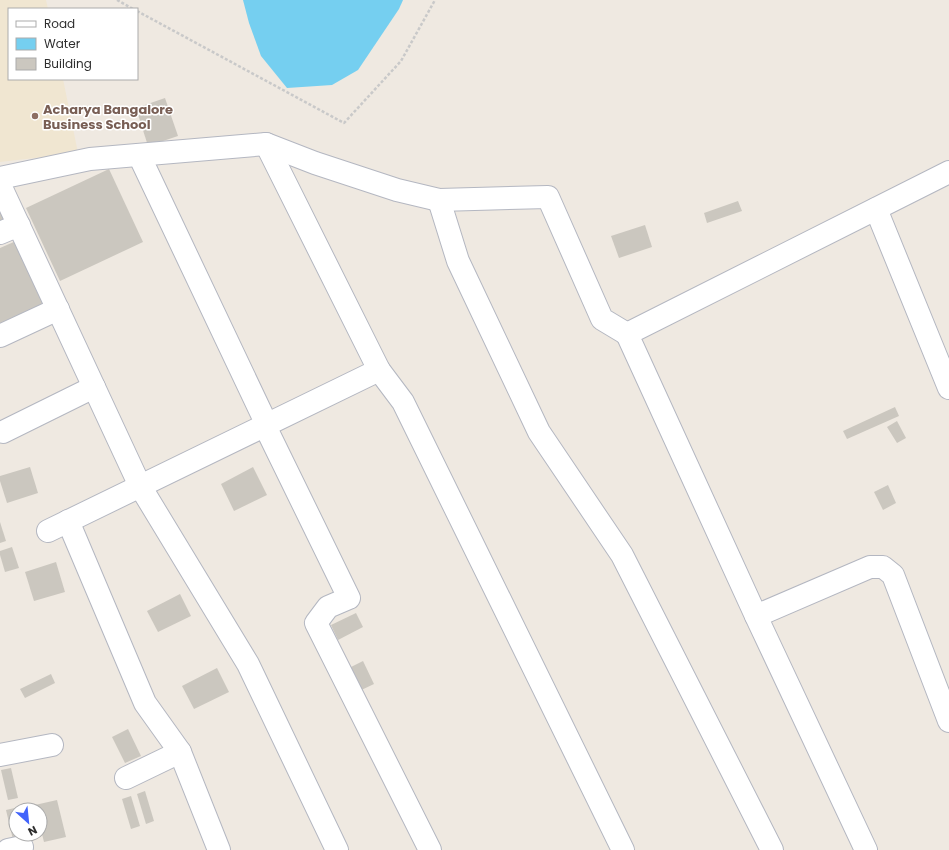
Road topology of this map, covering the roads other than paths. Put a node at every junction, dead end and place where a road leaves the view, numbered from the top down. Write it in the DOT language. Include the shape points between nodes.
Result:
graph roads {
  1 [pos="266,144"];
  2 [pos="140,155"];
  3 [pos="949,172"];
  4 [pos="0,178"];
  5 [pos="0,185"];
  6 [pos="439,200"];
  7 [pos="876,209"];
  8 [pos="9,229"];
  9 [pos="58,309"];
  10 [pos="627,334"];
  11 [pos="0,336"];
  12 [pos="379,370"];
  13 [pos="94,387"];
  14 [pos="949,388"];
  15 [pos="266,425"];
  16 [pos="4,432"];
  17 [pos="140,486"];
  18 [pos="68,521"];
  19 [pos="48,531"];
  20 [pos="756,616"];
  21 [pos="949,721"];
  22 [pos="52,745"];
  23 [pos="180,752"];
  24 [pos="0,755"];
  25 [pos="126,778"];
  26 [pos="219,850"];
  27 [pos="337,850"];
  28 [pos="430,850"];
  29 [pos="623,850"];
  30 [pos="772,850"];
  31 [pos="866,850"];
  1 -- 2 [label="street"];
  1 -- 6 [label="street" via="397,190"];
  1 -- 12 [label="street"];
  2 -- 4 [label="street" via="90,159"];
  2 -- 15 [label="street"];
  3 -- 7 [label="street"];
  5 -- 8 [label="street"];
  6 -- 10 [label="street" via="548,197 602,319"];
  6 -- 30 [label="street" via="458,262 539,432 622,555"];
  7 -- 10 [label="street"];
  7 -- 14 [label="street"];
  8 -- 9 [label="street"];
  9 -- 11 [label="street"];
  9 -- 13 [label="street"];
  10 -- 20 [label="street"];
  12 -- 15 [label="street"];
  12 -- 29 [label="street" via="403,402"];
  13 -- 16 [label="street"];
  13 -- 17 [label="street"];
  15 -- 17 [label="street"];
  15 -- 28 [label="street" via="349,598 328,607 316,623"];
  17 -- 18 [label="street"];
  17 -- 27 [label="street" via="248,664"];
  18 -- 19 [label="street"];
  18 -- 23 [label="street" via="145,703"];
  20 -- 21 [label="street" via="870,567 883,567 893,575"];
  20 -- 31 [label="street"];
  22 -- 24 [label="street"];
  23 -- 25 [label="street"];
  23 -- 26 [label="street"];
}
